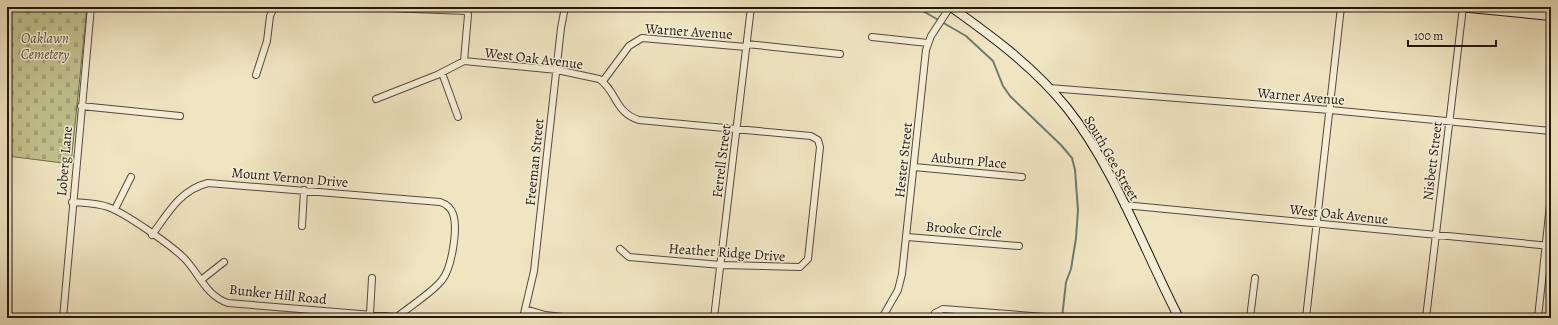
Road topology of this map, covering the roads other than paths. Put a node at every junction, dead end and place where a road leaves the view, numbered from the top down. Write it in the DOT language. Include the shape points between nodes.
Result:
graph roads {
  1 [pos="91,7"];
  2 [pos="274,7"];
  3 [pos="360,7"];
  4 [pos="565,7"];
  5 [pos="751,7"];
  6 [pos="950,7"];
  7 [pos="1341,7"];
  8 [pos="1459,7"];
  9 [pos="1462,7"];
  10 [pos="1551,16"];
  11 [pos="872,37"];
  12 [pos="928,43"];
  13 [pos="747,45"];
  14 [pos="840,54"];
  15 [pos="464,61"];
  16 [pos="557,70"];
  17 [pos="442,73"];
  18 [pos="256,75"];
  19 [pos="602,81"];
  20 [pos="1049,88"];
  21 [pos="376,99"];
  22 [pos="81,106"];
  23 [pos="1330,110"];
  24 [pos="180,116"];
  25 [pos="458,117"];
  26 [pos="1449,121"];
  27 [pos="737,129"];
  28 [pos="1551,131"];
  29 [pos="914,167"];
  30 [pos="131,177"];
  31 [pos="1022,177"];
  32 [pos="304,190"];
  33 [pos="1551,195"];
  34 [pos="72,202"];
  35 [pos="1124,205"];
  36 [pos="114,209"];
  37 [pos="1316,224"];
  38 [pos="302,226"];
  39 [pos="152,235"];
  40 [pos="1436,236"];
  41 [pos="907,237"];
  42 [pos="1019,246"];
  43 [pos="1548,246"];
  44 [pos="620,249"];
  45 [pos="224,262"];
  46 [pos="721,265"];
  47 [pos="372,278"];
  48 [pos="1255,278"];
  49 [pos="201,280"];
  50 [pos="526,309"];
  51 [pos="935,313"];
  52 [pos="370,314"];
  53 [pos="1003,316"];
  54 [pos="397,317"];
  55 [pos="1045,317"];
  56 [pos="63,318"];
  57 [pos="523,318"];
  58 [pos="571,318"];
  59 [pos="714,318"];
  60 [pos="882,318"];
  61 [pos="1179,318"];
  62 [pos="1250,318"];
  63 [pos="1306,318"];
  64 [pos="1426,318"];
  65 [pos="1538,318"];
  1 -- 22 [label="street, Loberg Lane"];
  2 -- 18 [label="street"];
  3 -- 15 [label="street" via="466,11 468,15"];
  4 -- 16 [label="street, Freeman Street"];
  5 -- 13 [label="street, Ferrell Street"];
  6 -- 12 [label="street, Hester Street"];
  6 -- 20 [label="main road, South Gee Street" via="996,39 1024,62"];
  7 -- 23 [label="street"];
  8 -- 9 [label="main road"];
  9 -- 10 [label="main road"];
  9 -- 26 [label="street, Nisbett Street"];
  11 -- 12 [label="street"];
  12 -- 29 [label="street, Hester Street"];
  13 -- 14 [label="street, Warner Avenue"];
  13 -- 19 [label="street, Warner Avenue" via="642,38 629,46"];
  13 -- 27 [label="street, Ferrell Street"];
  15 -- 16 [label="street, West Oak Avenue"];
  15 -- 17 [label="street, West Oak Avenue"];
  16 -- 19 [label="street, West Oak Avenue"];
  16 -- 50 [label="street, Freeman Street" via="534,271"];
  17 -- 21 [label="street, West Oak Avenue"];
  17 -- 25 [label="street"];
  19 -- 27 [label="street" via="619,107 632,118"];
  20 -- 23 [label="street, Warner Avenue"];
  20 -- 35 [label="main road, South Gee Street" via="1067,108 1094,148"];
  22 -- 24 [label="street"];
  22 -- 34 [label="street, Loberg Lane"];
  23 -- 26 [label="street, Warner Avenue"];
  23 -- 37 [label="street"];
  26 -- 28 [label="street, Warner Avenue"];
  26 -- 40 [label="street, Nisbett Street"];
  27 -- 46 [label="street, Ferrell Street"];
  27 -- 46 [label="street, Heather Ridge Drive" via="811,136 818,140 820,147 807,260 800,267 794,268"];
  29 -- 31 [label="street, Auburn Place"];
  29 -- 41 [label="street, Hester Street"];
  30 -- 36 [label="street"];
  32 -- 38 [label="street"];
  32 -- 39 [label="street, Mount Vernon Drive" via="216,183 198,185 177,200"];
  32 -- 54 [label="street, Mount Vernon Drive" via="436,201 447,206 453,214 455,222 451,262 447,272 442,281"];
  33 -- 43 [label="street"];
  34 -- 36 [label="street, Bunker Hill Road"];
  34 -- 56 [label="street, Loberg Lane"];
  35 -- 37 [label="street, West Oak Avenue"];
  35 -- 61 [label="main road, South Gee Street"];
  36 -- 39 [label="street, Bunker Hill Road"];
  37 -- 40 [label="street, West Oak Avenue"];
  37 -- 63 [label="street"];
  39 -- 49 [label="street, Bunker Hill Road" via="178,253"];
  40 -- 43 [label="street, West Oak Avenue"];
  40 -- 64 [label="street, Nisbett Street"];
  41 -- 42 [label="street, Brooke Circle"];
  41 -- 60 [label="street, Hester Street" via="898,290"];
  43 -- 65 [label="street"];
  44 -- 46 [label="street, Heather Ridge Drive" via="629,257"];
  45 -- 49 [label="street"];
  46 -- 59 [label="street, Ferrell Street"];
  47 -- 52 [label="street"];
  48 -- 62 [label="street"];
  49 -- 52 [label="street, Bunker Hill Road" via="213,296 228,302"];
  50 -- 57 [label="street, Freeman Street"];
  50 -- 58 [label="street" via="545,315"];
  51 -- 53 [label="street" via="943,309"];
  52 -- 54 [label="street, Bunker Hill Road"];
  53 -- 55 [label="street"];
}
